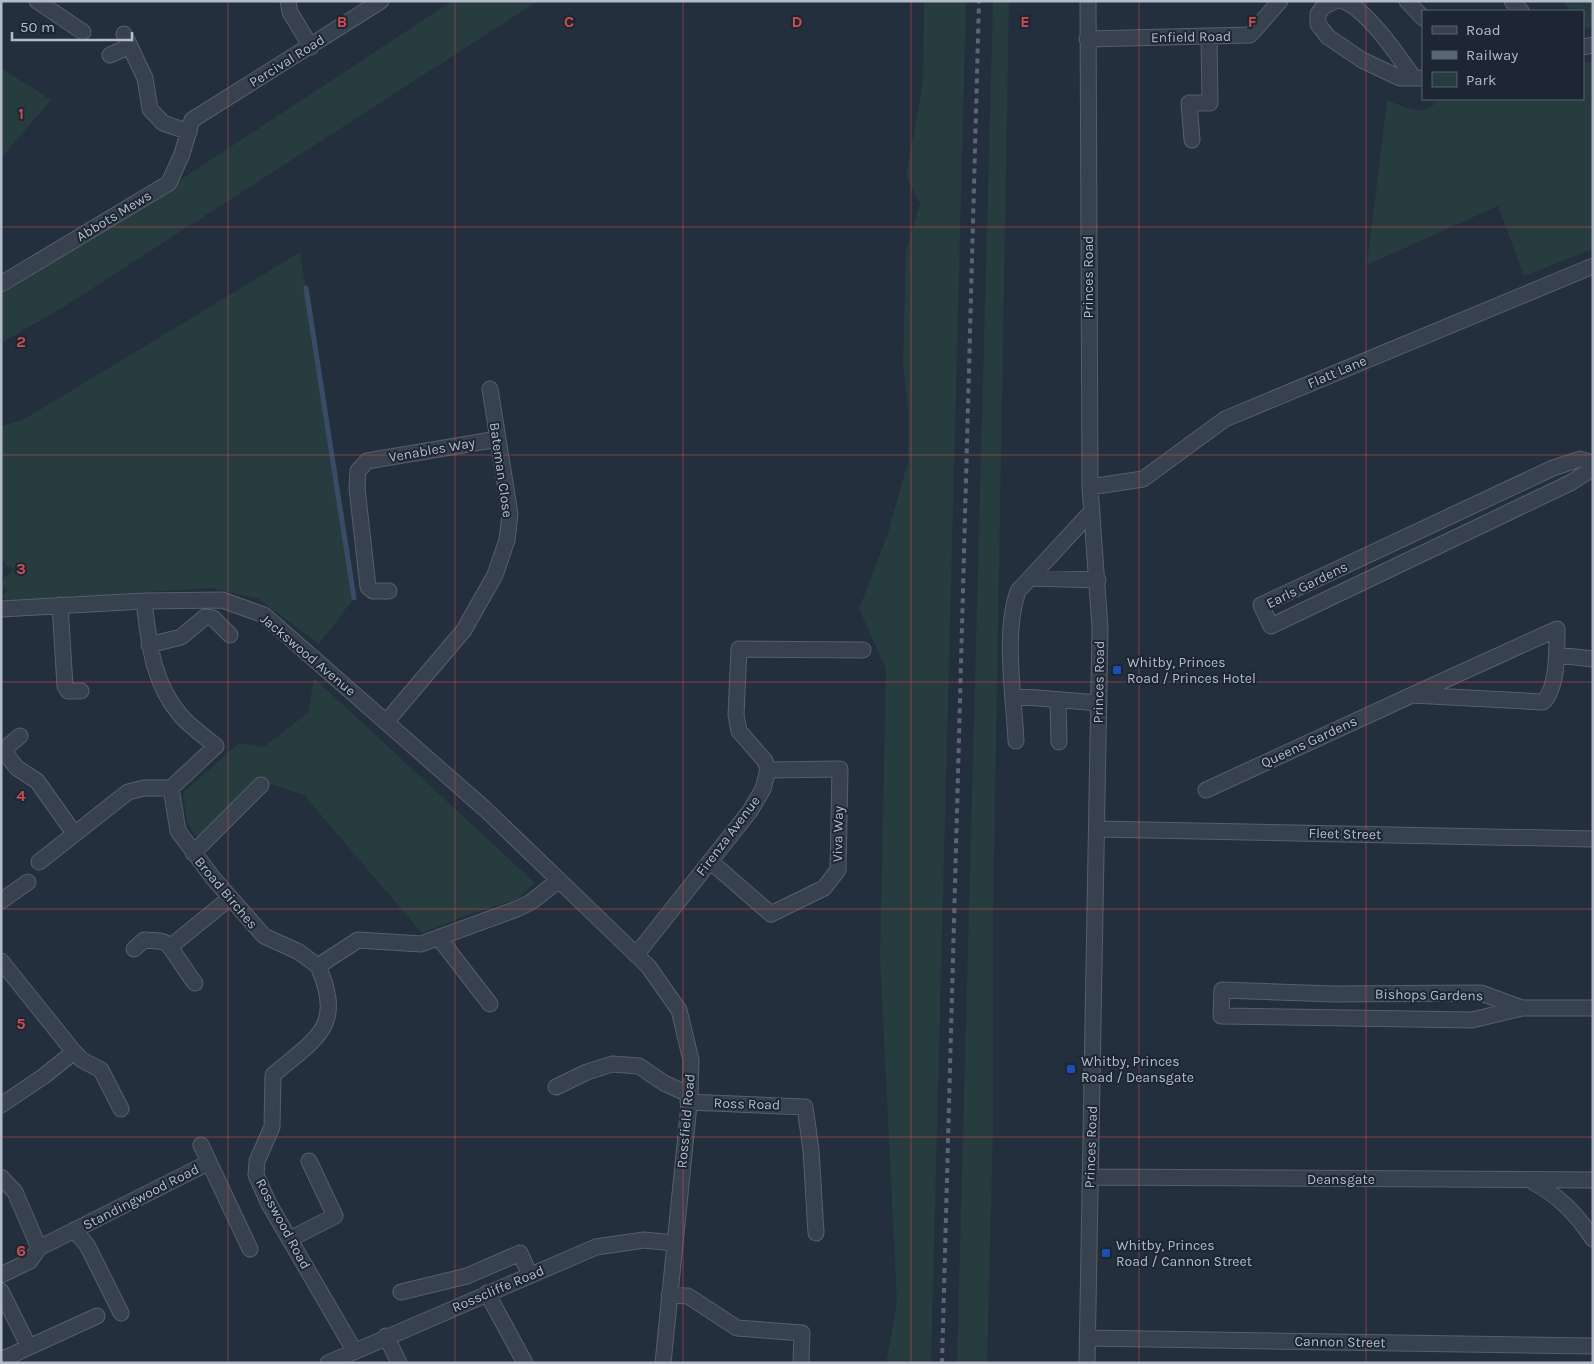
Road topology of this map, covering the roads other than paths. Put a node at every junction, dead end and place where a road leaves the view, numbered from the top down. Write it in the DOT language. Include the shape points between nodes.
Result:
graph roads {
  1 [pos="37,1"];
  2 [pos="288,1"];
  3 [pos="381,1"];
  4 [pos="1088,1"];
  5 [pos="1335,1"];
  6 [pos="1343,1"];
  7 [pos="1407,1"];
  8 [pos="1272,4"];
  9 [pos="1422,17"];
  10 [pos="83,32"];
  11 [pos="1209,36"];
  12 [pos="1087,39"];
  13 [pos="311,47"];
  14 [pos="110,55"];
  15 [pos="1418,78"];
  16 [pos="190,126"];
  17 [pos="1192,140"];
  18 [pos="1593,266"];
  19 [pos="1,284"];
  20 [pos="490,389"];
  21 [pos="498,439"];
  22 [pos="1593,463"];
  23 [pos="1593,468"];
  24 [pos="1090,487"];
  25 [pos="1091,512"];
  26 [pos="1407,537"];
  27 [pos="1416,556"];
  28 [pos="1030,578"];
  29 [pos="1098,580"];
  30 [pos="389,591"];
  31 [pos="144,601"];
  32 [pos="60,605"];
  33 [pos="1,609"];
  34 [pos="230,635"];
  35 [pos="149,645"];
  36 [pos="863,650"];
  37 [pos="1557,655"];
  38 [pos="1593,660"];
  39 [pos="81,691"];
  40 [pos="1412,695"];
  41 [pos="1014,696"];
  42 [pos="1058,700"];
  43 [pos="1099,703"];
  44 [pos="387,721"];
  45 [pos="20,736"];
  46 [pos="1016,741"];
  47 [pos="1059,742"];
  48 [pos="2,749"];
  49 [pos="768,770"];
  50 [pos="261,785"];
  51 [pos="170,788"];
  52 [pos="1206,790"];
  53 [pos="485,809"];
  54 [pos="1096,829"];
  55 [pos="74,833"];
  56 [pos="1593,839"];
  57 [pos="193,853"];
  58 [pos="710,861"];
  59 [pos="39,862"];
  60 [pos="559,880"];
  61 [pos="28,882"];
  62 [pos="230,898"];
  63 [pos="1,901"];
  64 [pos="439,938"];
  65 [pos="171,946"];
  66 [pos="134,949"];
  67 [pos="636,955"];
  68 [pos="1,961"];
  69 [pos="318,966"];
  70 [pos="195,983"];
  71 [pos="1334,994"];
  72 [pos="490,1004"];
  73 [pos="1522,1008"];
  74 [pos="1593,1008"];
  75 [pos="1334,1018"];
  76 [pos="74,1052"];
  77 [pos="556,1088"];
  78 [pos="689,1098"];
  79 [pos="1,1105"];
  80 [pos="121,1109"];
  81 [pos="201,1146"];
  82 [pos="309,1161"];
  83 [pos="208,1163"];
  84 [pos="1,1177"];
  85 [pos="1090,1178"];
  86 [pos="1529,1180"];
  87 [pos="1593,1180"];
  88 [pos="74,1230"];
  89 [pos="816,1233"];
  90 [pos="290,1239"];
  91 [pos="1593,1239"];
  92 [pos="674,1243"];
  93 [pos="39,1248"];
  94 [pos="250,1248"];
  95 [pos="1,1275"];
  96 [pos="530,1275"];
  97 [pos="1,1291"];
  98 [pos="401,1292"];
  99 [pos="488,1293"];
  100 [pos="670,1295"];
  101 [pos="121,1313"];
  102 [pos="97,1316"];
  103 [pos="386,1336"];
  104 [pos="1087,1338"];
  105 [pos="1593,1346"];
  106 [pos="29,1347"];
  107 [pos="354,1350"];
  108 [pos="1,1360"];
  109 [pos="328,1363"];
  110 [pos="399,1363"];
  111 [pos="525,1363"];
  112 [pos="663,1363"];
  113 [pos="801,1363"];
  114 [pos="1087,1363"];
  1 -- 10 [label="street"];
  2 -- 13 [label="street" via="290,12"];
  3 -- 13 [label="street, Percival Road"];
  4 -- 12 [label="street, Princes Road"];
  5 -- 15 [label="street" via="1323,7 1318,14 1318,24 1328,37 1377,68 1400,78"];
  6 -- 15 [label="street" via="1353,4"];
  7 -- 9 [label="street"];
  8 -- 11 [label="street, Enfield Road" via="1250,35"];
  11 -- 12 [label="street, Enfield Road"];
  11 -- 17 [label="street" via="1210,104 1189,103"];
  12 -- 24 [label="street, Princes Road"];
  13 -- 16 [label="street, Percival Road"];
  14 -- 16 [label="street" via="127,40 145,78 150,109 163,123"];
  16 -- 19 [label="street, Abbots Mews" via="170,183"];
  18 -- 24 [label="street, Flatt Lane" via="1225,419 1143,479"];
  20 -- 21 [label="street, Bateman Close"];
  21 -- 30 [label="street, Venables Way" via="367,461 358,471 368,587 373,591"];
  21 -- 44 [label="street, Bateman Close" via="510,514 508,540 495,575 464,630"];
  22 -- 26 [label="street, Earls Gardens" via="1580,459 1553,468"];
  23 -- 27 [label="street, Earls Gardens" via="1572,482"];
  24 -- 25 [label="street, Princes Road"];
  25 -- 28 [label="street"];
  25 -- 29 [label="street, Princes Road"];
  26 -- 27 [label="street"];
  26 -- 27 [label="street, Earls Gardens" via="1261,605 1271,626"];
  28 -- 29 [label="street"];
  28 -- 41 [label="street" via="1018,591 1013,605"];
  29 -- 43 [label="street, Princes Road"];
  31 -- 32 [label="street, Jackswood Avenue"];
  31 -- 35 [label="street"];
  31 -- 44 [label="street, Jackswood Avenue" via="222,600 264,615"];
  32 -- 33 [label="street, Jackswood Avenue"];
  32 -- 39 [label="street" via="65,686 68,692"];
  34 -- 35 [label="street" via="213,618 205,617 181,637"];
  35 -- 51 [label="street" via="164,693 182,718 216,746"];
  36 -- 49 [label="street" via="739,649 736,715 739,731 765,761"];
  37 -- 38 [label="street"];
  37 -- 40 [label="street, Queens Gardens" via="1550,696 1543,702"];
  37 -- 40 [label="street, Queens Gardens" via="1557,629"];
  40 -- 52 [label="street, Queens Gardens"];
  41 -- 42 [label="street"];
  41 -- 46 [label="street"];
  42 -- 43 [label="street"];
  42 -- 47 [label="street"];
  43 -- 54 [label="street, Princes Road"];
  44 -- 53 [label="street, Jackswood Avenue"];
  45 -- 48 [label="street"];
  48 -- 55 [label="street" via="17,768 37,781"];
  49 -- 58 [label="street, Firenza Avenue" via="763,789 750,810"];
  49 -- 58 [label="street, Viva Way" via="840,769 838,870 824,888 771,914"];
  50 -- 57 [label="street"];
  51 -- 55 [label="street" via="128,792"];
  51 -- 57 [label="street, Broad Birches" via="178,831"];
  53 -- 60 [label="street, Rossfield Road"];
  54 -- 56 [label="street, Fleet Street"];
  54 -- 85 [label="street, Princes Road"];
  55 -- 59 [label="street"];
  57 -- 62 [label="street, Broad Birches"];
  58 -- 67 [label="street, Firenza Avenue"];
  60 -- 64 [label="street" via="517,909"];
  60 -- 67 [label="street, Rossfield Road"];
  61 -- 63 [label="street"];
  62 -- 65 [label="street"];
  62 -- 69 [label="street, Broad Birches" via="264,936 299,952"];
  64 -- 69 [label="street" via="421,944 358,940"];
  64 -- 72 [label="street"];
  65 -- 66 [label="street" via="144,940"];
  65 -- 70 [label="street" via="177,960"];
  67 -- 78 [label="street, Rossfield Road" via="648,966 679,1010 691,1060"];
  68 -- 76 [label="street"];
  69 -- 90 [label="street, Rosswood Road" via="328,989 328,1017 317,1037 273,1074 272,1127 257,1161 256,1175"];
  71 -- 73 [label="street, Bishops Gardens" via="1481,993"];
  71 -- 75 [label="street"];
  71 -- 75 [label="street, Bishops Gardens" via="1222,990 1221,1016"];
  73 -- 74 [label="street, Bishops Gardens"];
  73 -- 75 [label="street, Bishops Gardens" via="1472,1020"];
  76 -- 79 [label="street"];
  76 -- 80 [label="street" via="101,1070"];
  77 -- 78 [label="street" via="612,1064 639,1066"];
  78 -- 89 [label="street, Ross Road" via="805,1107 812,1150"];
  78 -- 92 [label="street, Rossfield Road"];
  81 -- 83 [label="street, Standingwood Road"];
  82 -- 90 [label="street" via="335,1216"];
  83 -- 88 [label="street, Standingwood Road"];
  83 -- 94 [label="street, Standingwood Road"];
  84 -- 93 [label="street" via="15,1192"];
  85 -- 86 [label="street, Deansgate"];
  85 -- 104 [label="street, Princes Road"];
  86 -- 87 [label="street, Deansgate"];
  86 -- 91 [label="street" via="1551,1191 1569,1206"];
  88 -- 93 [label="street, Standingwood Road"];
  88 -- 101 [label="street, Standingwood Road" via="88,1245"];
  90 -- 107 [label="street, Rosswood Road"];
  92 -- 96 [label="street, Rosscliffe Road" via="644,1240 596,1247"];
  92 -- 100 [label="street, Rossfield Road"];
  93 -- 95 [label="street, Standingwood Road" via="30,1261"];
  96 -- 98 [label="street" via="520,1253 467,1276"];
  96 -- 99 [label="street, Rosscliffe Road"];
  97 -- 106 [label="street"];
  99 -- 103 [label="street, Rosscliffe Road"];
  99 -- 111 [label="street"];
  100 -- 112 [label="street, Rossfield Road"];
  100 -- 113 [label="street" via="688,1296 737,1328 802,1333"];
  102 -- 106 [label="street"];
  103 -- 107 [label="street, Rosscliffe Road"];
  103 -- 110 [label="street"];
  104 -- 105 [label="street, Cannon Street"];
  104 -- 114 [label="street, Princes Road"];
  106 -- 108 [label="street"];
  107 -- 109 [label="street, Rosscliffe Road"];
}
